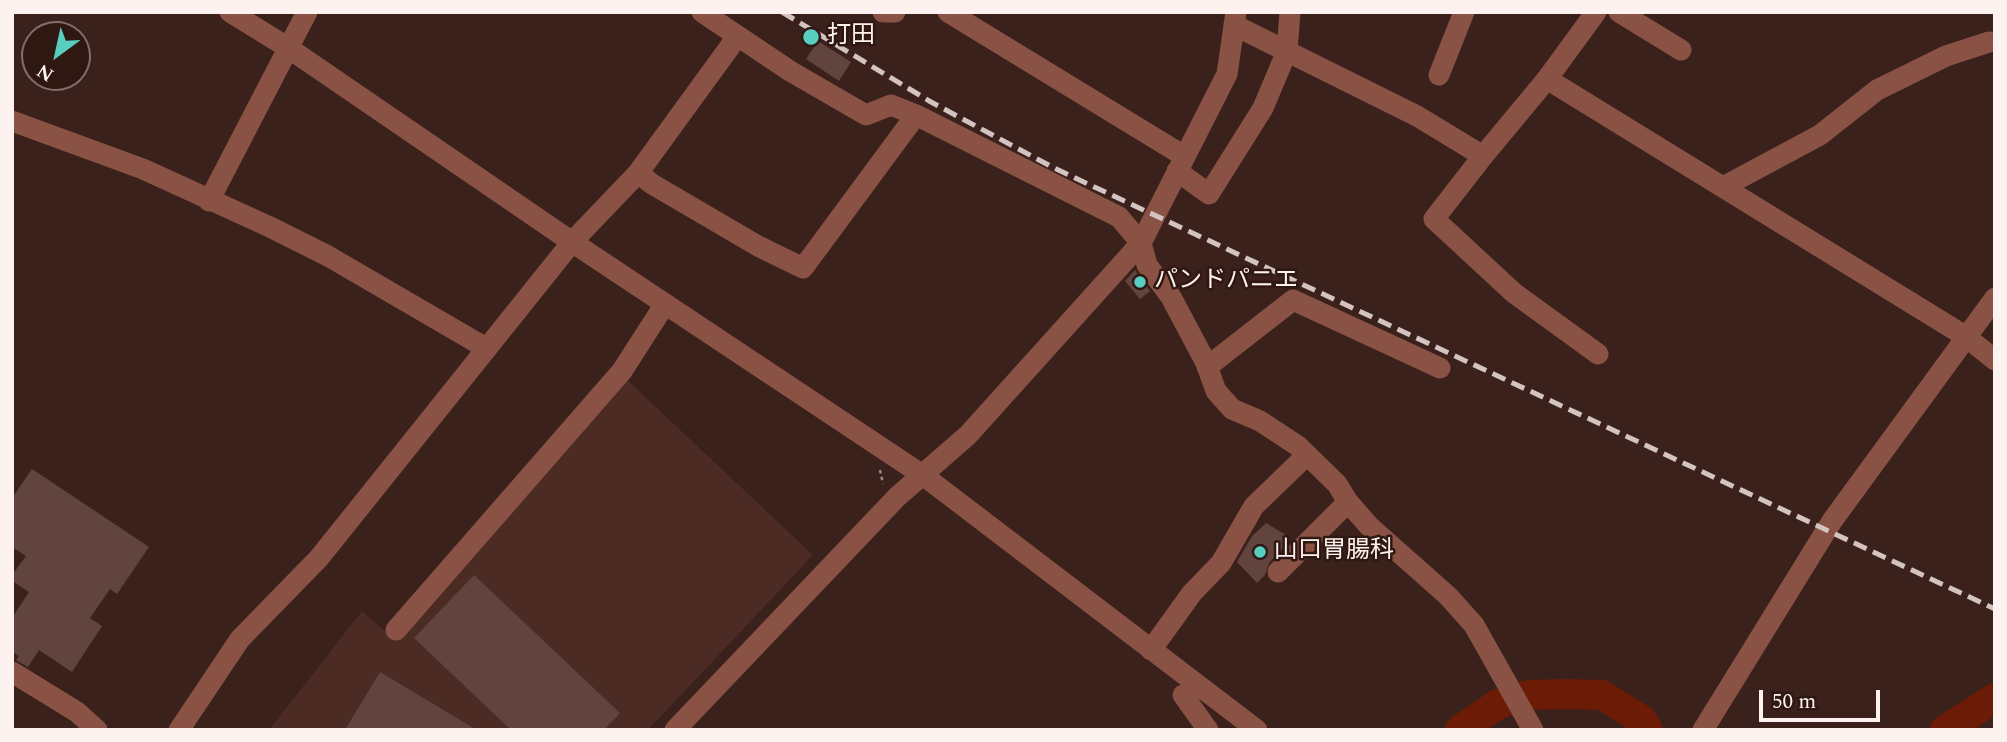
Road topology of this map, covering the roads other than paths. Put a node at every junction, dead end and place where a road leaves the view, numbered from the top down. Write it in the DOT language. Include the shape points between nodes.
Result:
graph roads {
  1 [pos="229,12"];
  2 [pos="307,12"];
  3 [pos="702,12"];
  4 [pos="883,12"];
  5 [pos="895,12"];
  6 [pos="948,12"];
  7 [pos="1290,12"];
  8 [pos="1464,12"];
  9 [pos="1596,12"];
  10 [pos="1619,12"];
  11 [pos="1235,19"];
  12 [pos="737,37"];
  13 [pos="1989,42"];
  14 [pos="286,47"];
  15 [pos="1681,50"];
  16 [pos="1287,51"];
  17 [pos="1439,75"];
  18 [pos="1547,79"];
  19 [pos="916,115"];
  20 [pos="12,121"];
  21 [pos="1483,156"];
  22 [pos="1181,163"];
  23 [pos="638,173"];
  24 [pos="1723,187"];
  25 [pos="209,201"];
  26 [pos="572,242"];
  27 [pos="1142,243"];
  28 [pos="1995,299"];
  29 [pos="665,304"];
  30 [pos="1965,336"];
  31 [pos="486,348"];
  32 [pos="1598,354"];
  33 [pos="1995,360"];
  34 [pos="1207,367"];
  35 [pos="1440,368"];
  36 [pos="1307,455"];
  37 [pos="924,476"];
  38 [pos="1348,502"];
  39 [pos="1278,572"];
  40 [pos="396,630"];
  41 [pos="1151,650"];
  42 [pos="12,672"];
  43 [pos="1183,695"];
  44 [pos="1532,728"];
  45 [pos="97,730"];
  46 [pos="179,730"];
  47 [pos="676,730"];
  48 [pos="1208,730"];
  49 [pos="1257,730"];
  50 [pos="1703,730"];
  1 -- 14 [label="street"];
  2 -- 14 [label="street"];
  3 -- 12 [label="street"];
  4 -- 5 [label="street"];
  6 -- 22 [label="street"];
  7 -- 16 [label="street"];
  8 -- 17 [label="street"];
  9 -- 18 [label="street"];
  10 -- 15 [label="street"];
  11 -- 16 [label="street"];
  11 -- 22 [label="street" via="1227,74"];
  12 -- 19 [label="street" via="866,115 891,105"];
  12 -- 23 [label="street"];
  13 -- 24 [label="street" via="1946,56 1877,90 1820,135"];
  14 -- 25 [label="street" via="279,71"];
  14 -- 26 [label="street"];
  16 -- 21 [label="street" via="1417,116"];
  16 -- 22 [label="street" via="1263,108 1209,194"];
  18 -- 21 [label="street"];
  18 -- 24 [label="street"];
  19 -- 23 [label="street" via="803,268 735,233"];
  19 -- 27 [label="street" via="1119,217"];
  20 -- 25 [label="street" via="143,169"];
  21 -- 32 [label="street" via="1434,219 1514,293"];
  22 -- 27 [label="street"];
  23 -- 26 [label="street"];
  24 -- 30 [label="street"];
  25 -- 31 [label="street" via="328,256"];
  26 -- 29 [label="street"];
  26 -- 31 [label="street"];
  27 -- 34 [label="street" via="1147,265 1171,297"];
  27 -- 37 [label="street" via="968,435"];
  28 -- 30 [label="street"];
  29 -- 37 [label="street"];
  29 -- 40 [label="street" via="622,371"];
  30 -- 33 [label="street"];
  30 -- 50 [label="street" via="1832,521"];
  31 -- 46 [label="street" via="319,558 240,639"];
  34 -- 35 [label="street" via="1293,300"];
  34 -- 36 [label="street" via="1216,391 1233,409 1260,421"];
  36 -- 38 [label="street" via="1337,484"];
  36 -- 41 [label="street" via="1254,506 1221,563 1192,593"];
  37 -- 41 [label="street"];
  37 -- 47 [label="street" via="897,497"];
  38 -- 39 [label="street"];
  38 -- 44 [label="street" via="1474,625"];
  41 -- 49 [label="street"];
  42 -- 45 [label="street" via="77,712"];
  43 -- 48 [label="street"];
}
